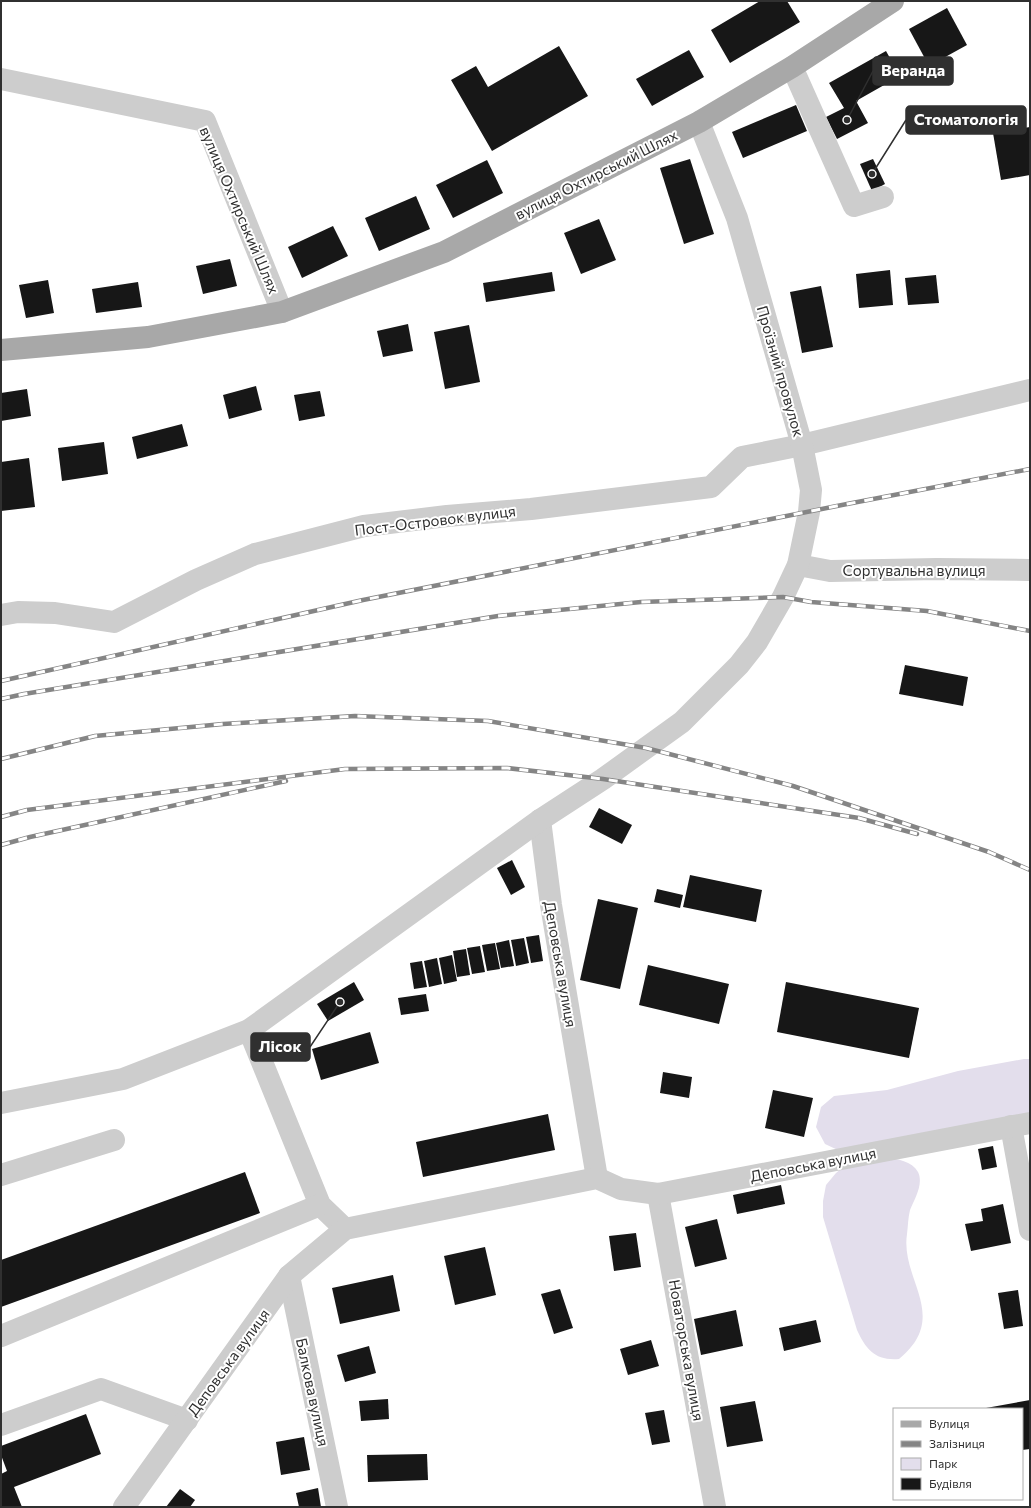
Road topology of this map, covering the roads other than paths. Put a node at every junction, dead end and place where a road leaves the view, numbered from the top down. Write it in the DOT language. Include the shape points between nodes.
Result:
graph roads {
  1 [pos="893,1"];
  2 [pos="792,67"];
  3 [pos="1,79"];
  4 [pos="699,122"];
  5 [pos="883,196"];
  6 [pos="282,312"];
  7 [pos="1,350"];
  8 [pos="1030,390"];
  9 [pos="802,445"];
  10 [pos="798,565"];
  11 [pos="1030,570"];
  12 [pos="1,615"];
  13 [pos="540,820"];
  14 [pos="249,1030"];
  15 [pos="1,1103"];
  16 [pos="1020,1124"];
  17 [pos="114,1140"];
  18 [pos="1,1174"];
  19 [pos="597,1178"];
  20 [pos="658,1194"];
  21 [pos="320,1205"];
  22 [pos="345,1229"];
  23 [pos="1030,1230"];
  24 [pos="289,1276"];
  25 [pos="1,1336"];
  26 [pos="187,1420"];
  27 [pos="1,1426"];
  28 [pos="124,1507"];
  29 [pos="337,1507"];
  30 [pos="715,1507"];
  1 -- 2 [label="main road, вулиця Охтирський Шлях"];
  2 -- 4 [label="main road, вулиця Охтирський Шлях"];
  2 -- 5 [label="street" via="854,206"];
  3 -- 6 [label="street, вулиця Охтирський Шлях" via="205,121"];
  4 -- 6 [label="main road, вулиця Охтирський Шлях" via="444,252"];
  4 -- 9 [label="street, Проїзний провулок" via="737,218"];
  6 -- 7 [label="main road, вулиця Охтирський Шлях" via="148,337"];
  8 -- 9 [label="street, Проїзний провулок"];
  9 -- 10 [label="street" via="811,490"];
  9 -- 12 [label="street, Пост-Островок вулиця" via="742,457 711,487 364,526 255,554 196,580 114,622 55,613 18,612"];
  10 -- 11 [label="street, Сортувальна вулиця" via="830,571"];
  10 -- 13 [label="street" via="757,642 722,684 682,722 603,779"];
  13 -- 14 [label="street"];
  13 -- 19 [label="street, Деповська вулиця" via="551,904"];
  14 -- 15 [label="street" via="123,1079"];
  14 -- 21 [label="street"];
  16 -- 20 [label="street, Деповська вулиця"];
  16 -- 23 [label="street"];
  17 -- 18 [label="street"];
  19 -- 20 [label="street, Деповська вулиця" via="621,1189"];
  19 -- 22 [label="street, Деповська вулиця"];
  20 -- 30 [label="street, Новаторська вулиця"];
  21 -- 22 [label="street"];
  21 -- 25 [label="street"];
  22 -- 24 [label="street, Деповська вулиця"];
  24 -- 26 [label="street, Деповська вулиця"];
  24 -- 29 [label="street, Балкова вулиця"];
  26 -- 27 [label="street" via="101,1389"];
  26 -- 28 [label="street, Деповська вулиця"];
}
